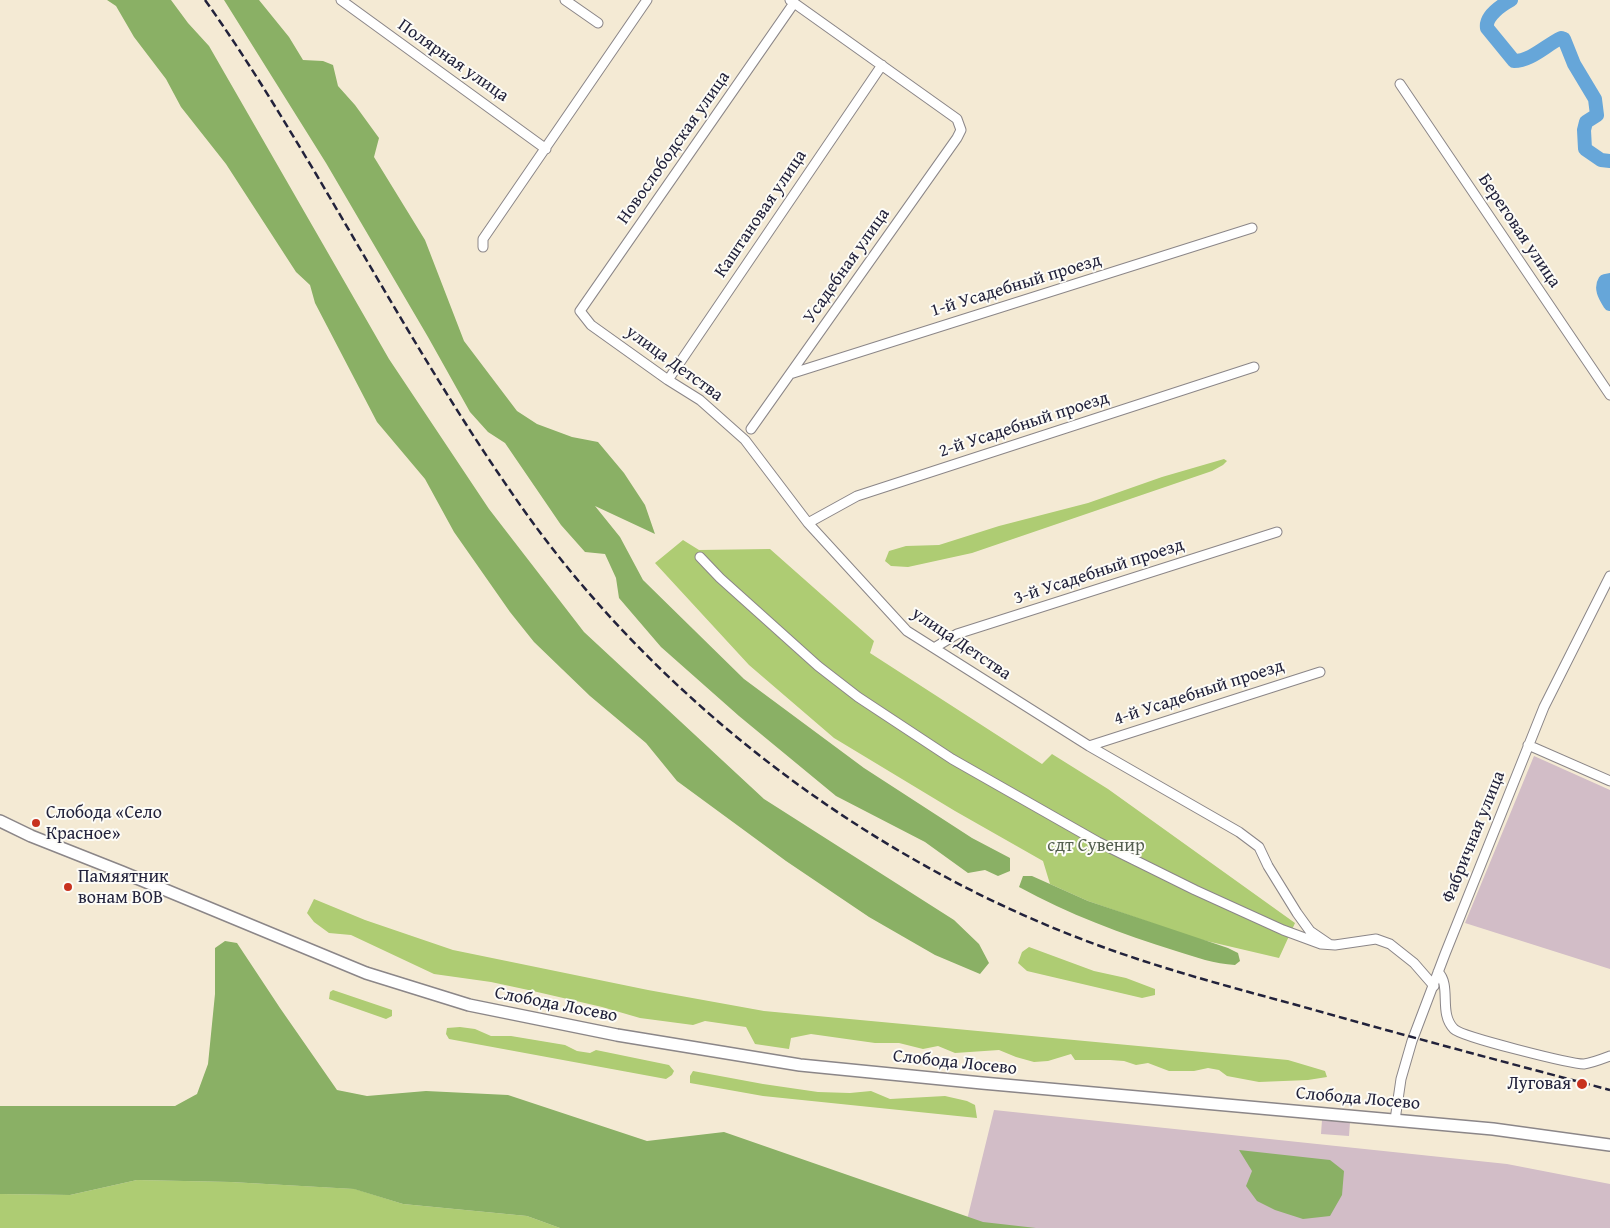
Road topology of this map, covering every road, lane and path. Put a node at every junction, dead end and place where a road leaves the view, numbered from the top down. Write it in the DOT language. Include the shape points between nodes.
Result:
graph roads {
  1 [pos="341,0"];
  2 [pos="565,0"];
  3 [pos="647,0"];
  4 [pos="797,2"];
  5 [pos="598,23"];
  6 [pos="882,66"];
  7 [pos="1400,84"];
  8 [pos="546,149"];
  9 [pos="1252,228"];
  10 [pos="482,246"];
  11 [pos="580,311"];
  12 [pos="1254,366"];
  13 [pos="790,374"];
  14 [pos="668,380"];
  15 [pos="1610,395"];
  16 [pos="751,430"];
  17 [pos="808,523"];
  18 [pos="1277,532"];
  19 [pos="700,557"];
  20 [pos="1610,576"];
  21 [pos="934,648"];
  22 [pos="1320,672"];
  23 [pos="1528,745"];
  24 [pos="1089,746"];
  25 [pos="1610,781"];
  26 [pos="0,821"];
  27 [pos="1328,944"];
  28 [pos="1438,972"];
  29 [pos="1434,986"];
  30 [pos="1610,1056"];
  31 [pos="1395,1120"];
  32 [pos="1610,1145"];
  1 -- 8 [label="street, Полярная улица"];
  2 -- 5 [label="street"];
  3 -- 8 [label="street"];
  4 -- 6 [label="street"];
  4 -- 11 [label="street, Новослободская улица"];
  6 -- 13 [label="street, Усадебная улица" via="957,119 960,130"];
  6 -- 14 [label="street, Каштановая улица"];
  7 -- 15 [label="street, Береговая улица"];
  8 -- 10 [label="street" via="483,239"];
  9 -- 13 [label="street, 1-й Усадебный проезд"];
  11 -- 14 [label="street, улица Детства" via="591,325"];
  12 -- 17 [label="street, 2-й Усадебный проезд" via="856,496"];
  13 -- 16 [label="street, Усадебная улица"];
  14 -- 17 [label="street, улица Детства" via="700,400 745,440"];
  17 -- 21 [label="street, улица Детства" via="907,631"];
  18 -- 21 [label="street, 3-й Усадебный проезд" via="957,634"];
  19 -- 27 [label="street" via="818,666 858,697 952,759 1098,842 1195,890 1308,940"];
  20 -- 23 [label="street, Фабричная улица"];
  21 -- 24 [label="street, улица Детства"];
  22 -- 24 [label="street, 4-й Усадебный проезд"];
  23 -- 25 [label="street"];
  23 -- 28 [label="street, Фабричная улица"];
  24 -- 27 [label="street, улица Детства" via="1239,832 1259,847 1296,913 1310,931"];
  26 -- 31 [label="main road, Слобода Лосево" via="366,973 469,1005 617,1035 800,1065"];
  27 -- 29 [label="street" via="1376,939 1390,944 1414,963"];
  28 -- 29 [label="street, Фабричная улица"];
  28 -- 30 [label="street" via="1442,976 1444,1008 1455,1031 1565,1061 1584,1064"];
  29 -- 31 [label="street, Фабричная улица" via="1401,1078"];
  31 -- 32 [label="main road, Слобода Лосево"];
}
